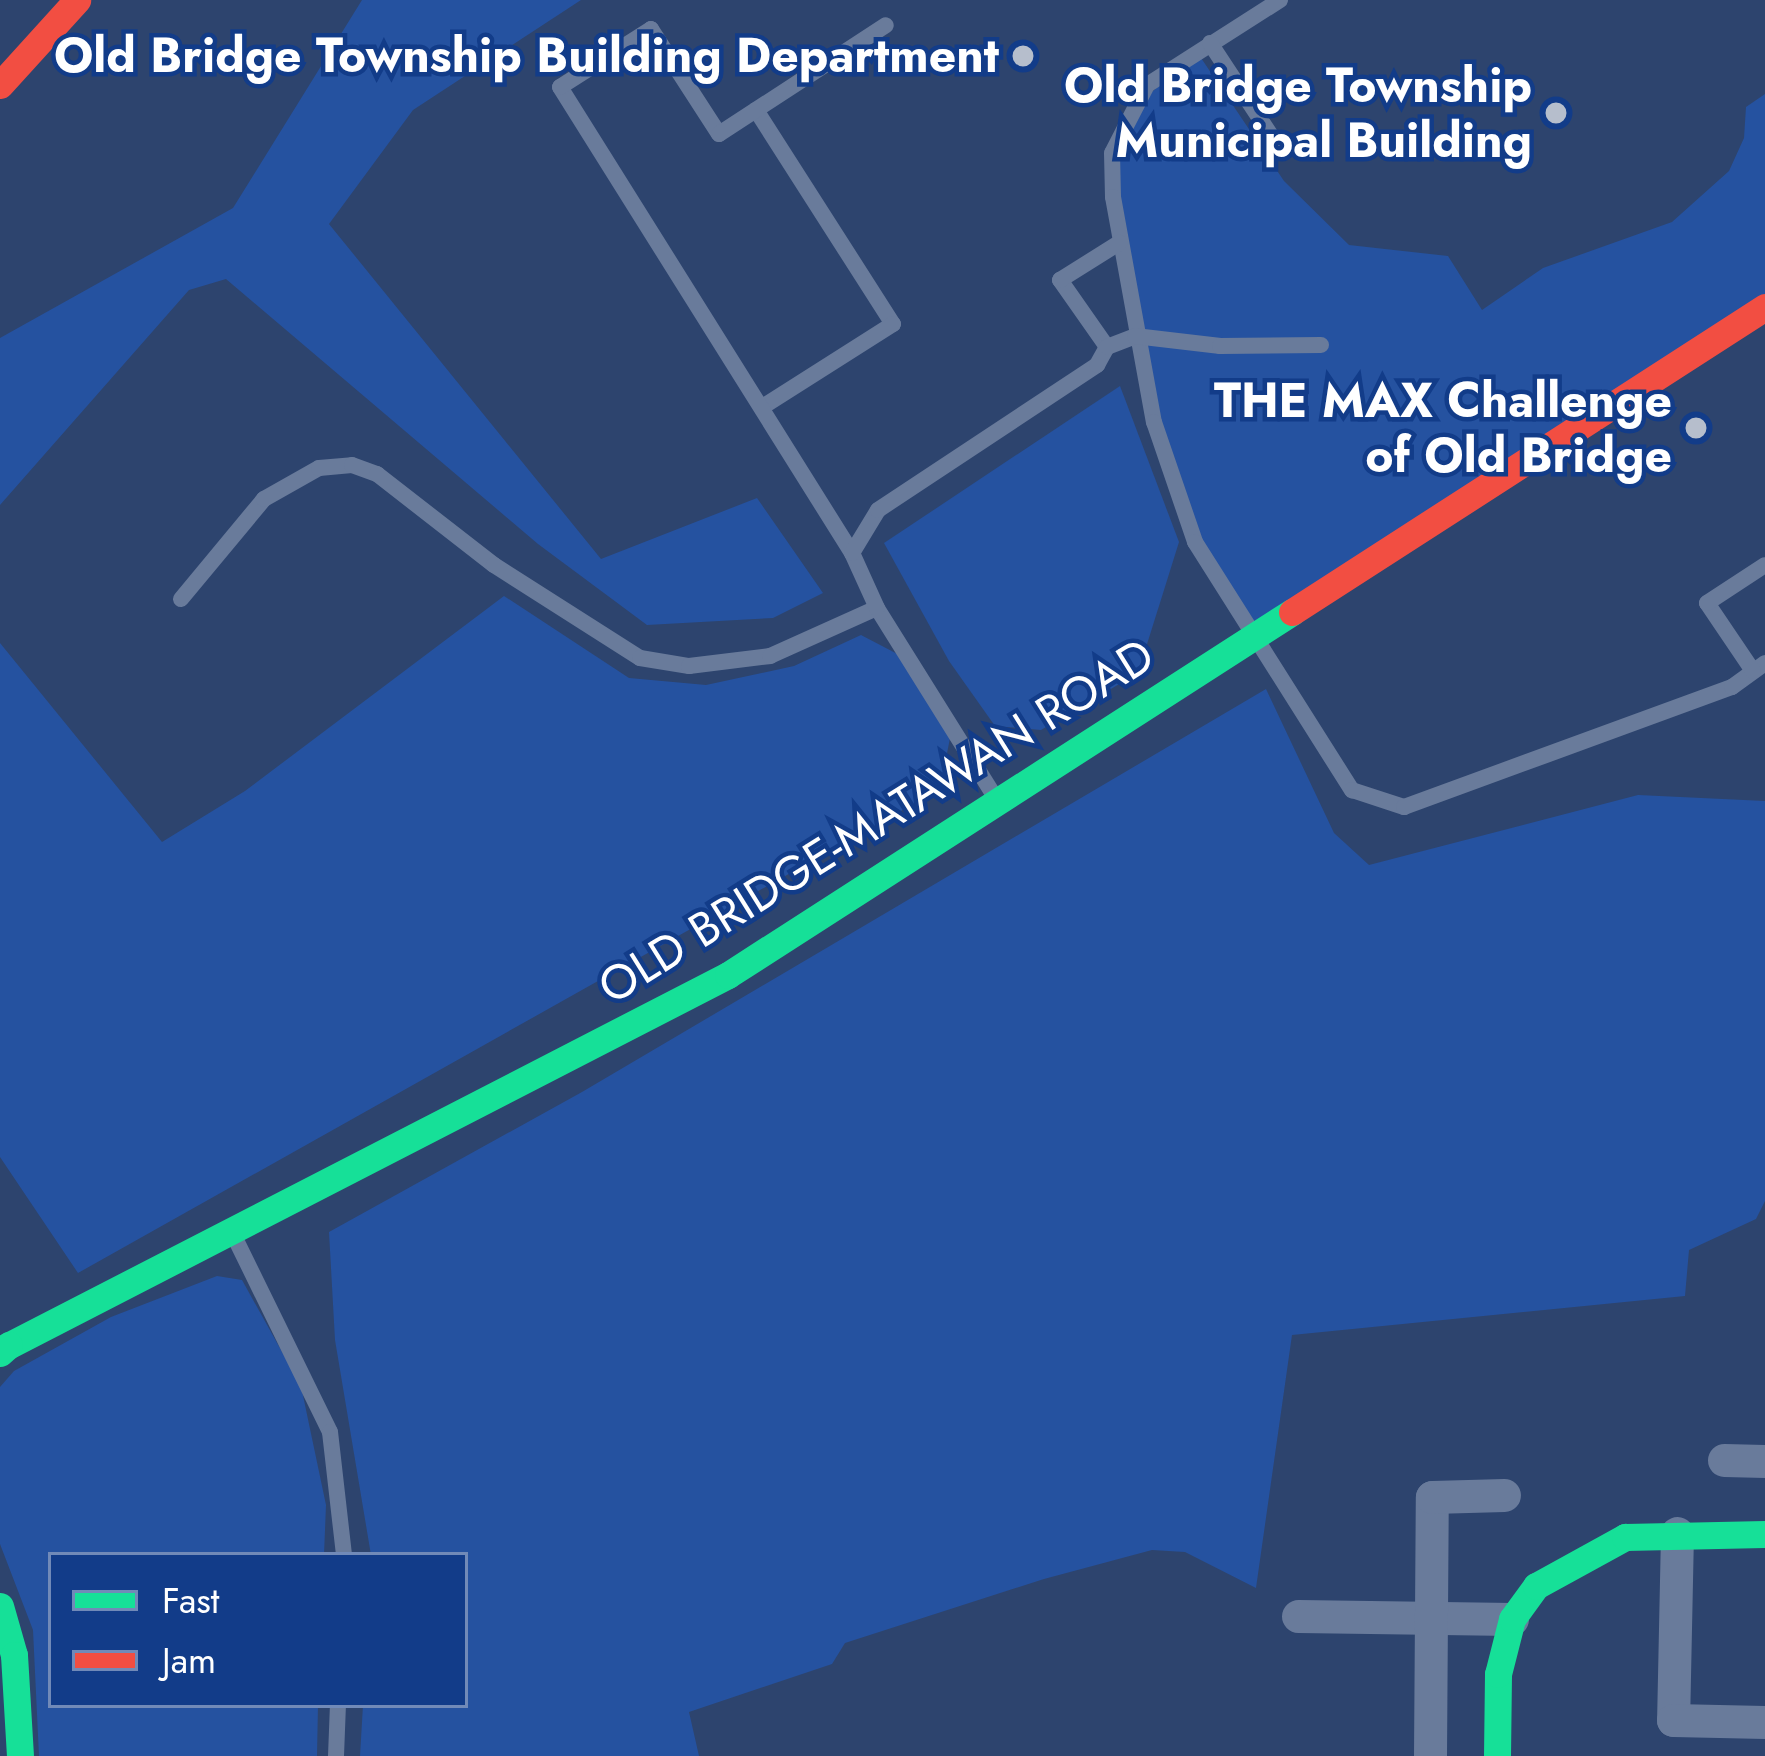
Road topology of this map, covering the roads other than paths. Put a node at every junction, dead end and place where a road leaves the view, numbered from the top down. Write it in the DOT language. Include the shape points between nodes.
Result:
graph roads {
  1 [pos="77,0"];
  2 [pos="1280,0"];
  3 [pos="886,25"];
  4 [pos="1210,43"];
  5 [pos="0,85"];
  6 [pos="756,110"];
  7 [pos="1276,143"];
  8 [pos="1119,243"];
  9 [pos="1764,310"];
  10 [pos="1135,336"];
  11 [pos="1321,345"];
  12 [pos="1107,347"];
  13 [pos="764,406"];
  14 [pos="852,553"];
  15 [pos="1765,565"];
  16 [pos="181,599"];
  17 [pos="877,608"];
  18 [pos="1256,634"];
  19 [pos="1759,667"];
  20 [pos="999,803"];
  21 [pos="233,1233"];
  22 [pos="3,1349"];
  23 [pos="1724,1460"];
  24 [pos="1765,1461"];
  25 [pos="1504,1495"];
  26 [pos="1677,1533"];
  27 [pos="1765,1534"];
  28 [pos="344,1552"];
  29 [pos="0,1606"];
  30 [pos="1298,1616"];
  31 [pos="1432,1619"];
  32 [pos="1512,1619"];
  33 [pos="338,1708"];
  34 [pos="1765,1722"];
  35 [pos="20,1756"];
  36 [pos="336,1756"];
  37 [pos="1430,1756"];
  38 [pos="1497,1756"];
  1 -- 5 [label="main road"];
  2 -- 4 [label="lane"];
  3 -- 6 [label="lane"];
  4 -- 7 [label="lane"];
  4 -- 8 [label="lane" via="1147,85 1126,115 1112,153"];
  6 -- 13 [label="lane" via="893,324"];
  6 -- 13 [label="lane" via="719,134 651,29 560,87"];
  8 -- 10 [label="lane"];
  8 -- 12 [label="lane" via="1060,280"];
  9 -- 18 [label="main road, OLD BRIDGE-MATAWAN ROAD"];
  10 -- 11 [label="lane"];
  10 -- 12 [label="lane"];
  10 -- 18 [label="lane" via="1196,542"];
  12 -- 14 [label="lane" via="1096,365 878,511"];
  13 -- 14 [label="lane"];
  14 -- 17 [label="lane"];
  15 -- 19 [label="lane" via="1707,603"];
  16 -- 17 [label="lane" via="264,499 319,468 352,465 377,474 585,628 640,658 689,666 751,660"];
  17 -- 20 [label="lane"];
  18 -- 19 [label="lane" via="1352,790 1404,807 1732,687"];
  18 -- 20 [label="main road, OLD BRIDGE-MATAWAN ROAD"];
  20 -- 21 [label="main road, OLD BRIDGE-MATAWAN ROAD" via="661,1013"];
  21 -- 22 [label="main road, OLD BRIDGE-MATAWAN ROAD"];
  21 -- 28 [label="lane" via="330,1432"];
  23 -- 24 [label="street"];
  25 -- 31 [label="street" via="1432,1497"];
  26 -- 27 [label="main road"];
  26 -- 32 [label="main road" via="1625,1537 1580,1556 1536,1586"];
  26 -- 34 [label="street" via="1673,1720"];
  29 -- 35 [label="main road" via="14,1655"];
  30 -- 31 [label="street"];
  31 -- 32 [label="street"];
  31 -- 37 [label="street"];
  32 -- 38 [label="main road" via="1498,1674"];
  33 -- 36 [label="lane"];
}
